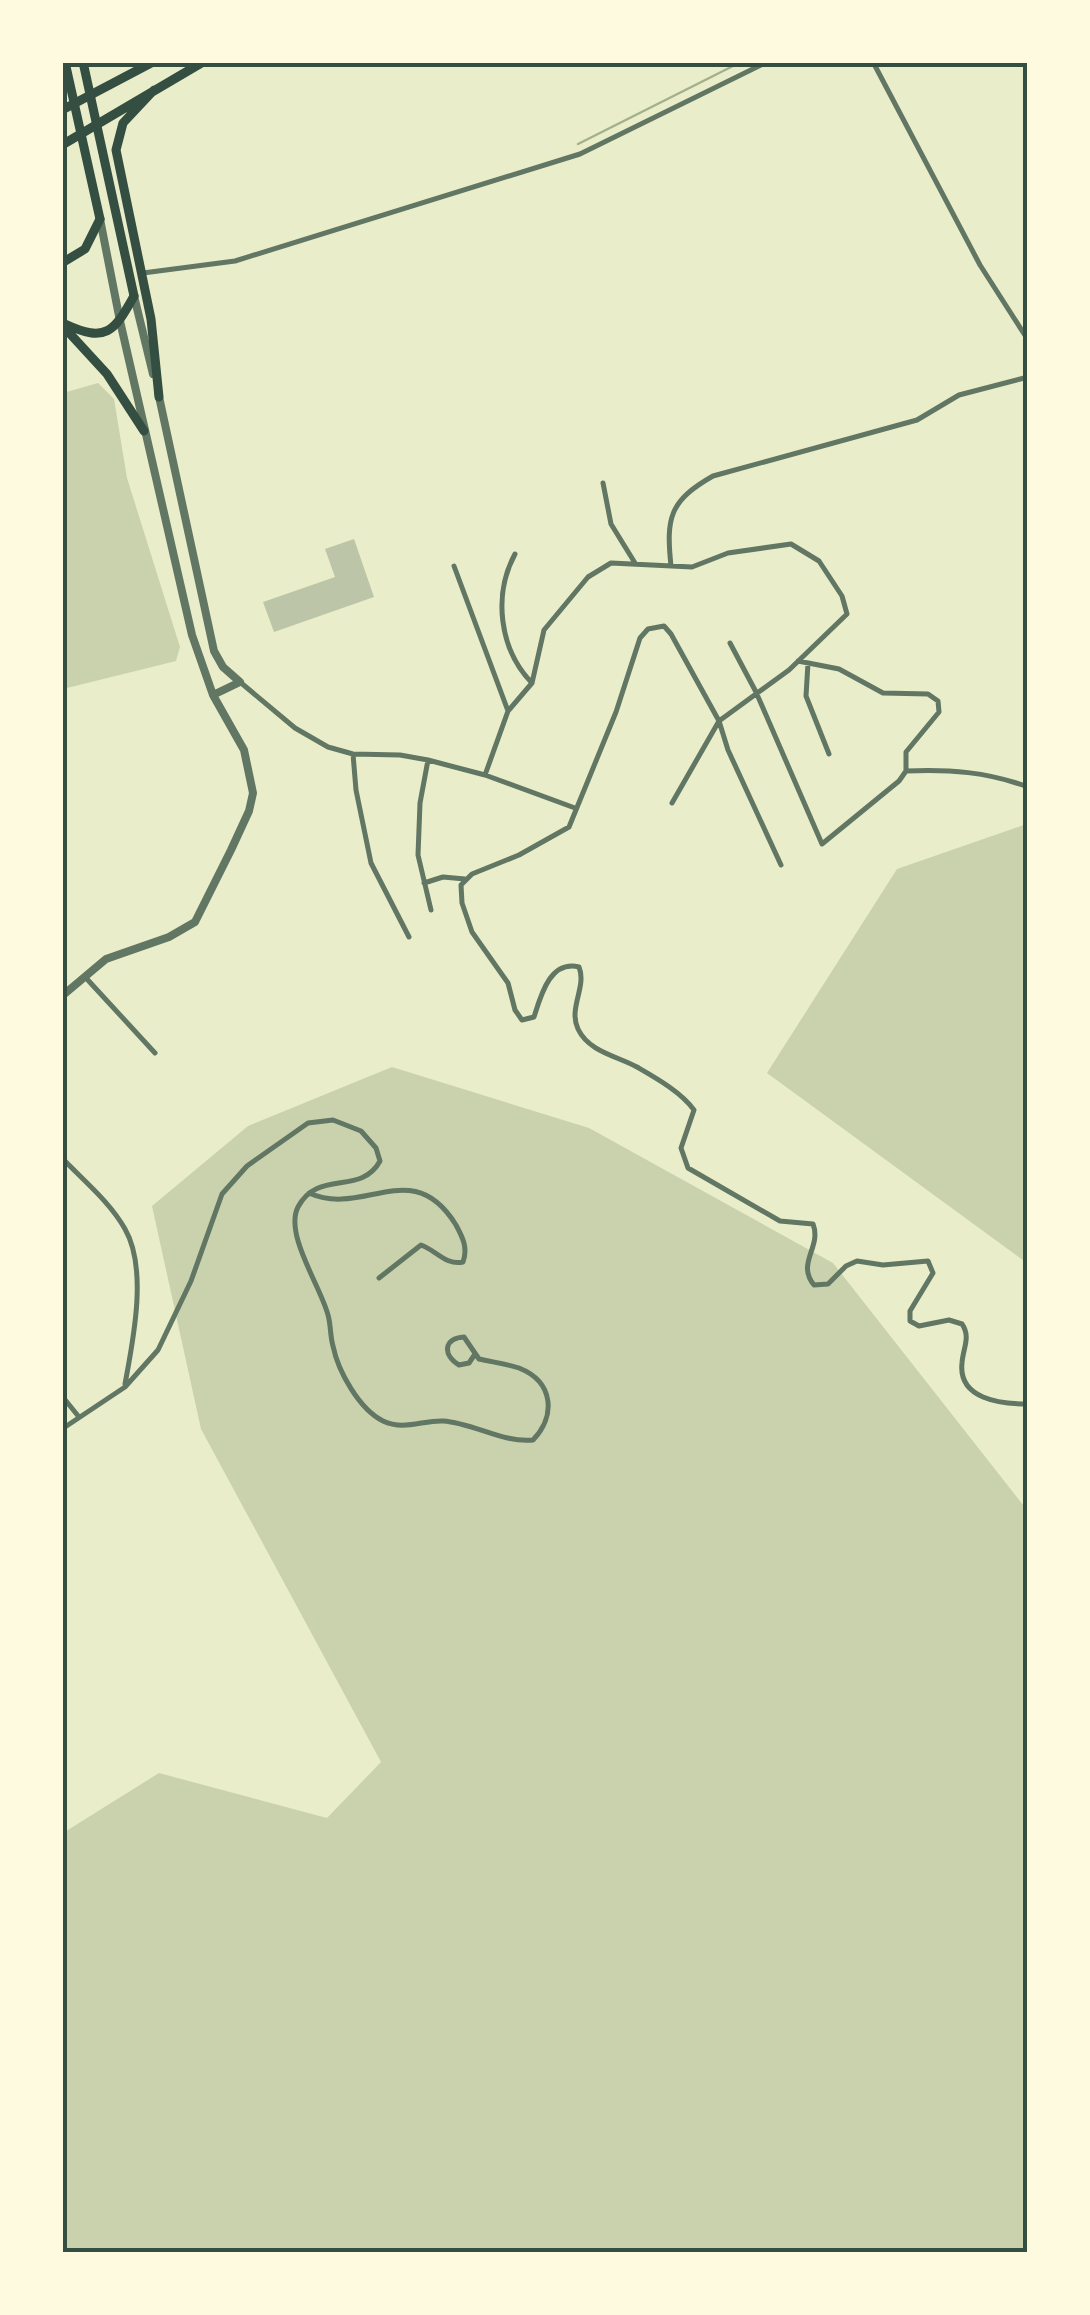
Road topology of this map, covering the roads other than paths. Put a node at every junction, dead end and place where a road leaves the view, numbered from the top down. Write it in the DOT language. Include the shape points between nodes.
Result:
graph roads {
  1 [pos="65,62"];
  2 [pos="83,62"];
  3 [pos="153,62"];
  4 [pos="202,62"];
  5 [pos="767,62"];
  6 [pos="873,62"];
  7 [pos="154,90"];
  8 [pos="62,110"];
  9 [pos="62,146"];
  10 [pos="100,219"];
  11 [pos="62,263"];
  12 [pos="142,273"];
  13 [pos="134,296"];
  14 [pos="120,321"];
  15 [pos="62,324"];
  16 [pos="1028,340"];
  17 [pos="1028,376"];
  18 [pos="159,397"];
  19 [pos="144,431"];
  20 [pos="175,462"];
  21 [pos="152,467"];
  22 [pos="603,483"];
  23 [pos="515,554"];
  24 [pos="635,562"];
  25 [pos="454,566"];
  26 [pos="670,566"];
  27 [pos="206,610"];
  28 [pos="188,613"];
  29 [pos="730,643"];
  30 [pos="798,660"];
  31 [pos="808,663"];
  32 [pos="240,682"];
  33 [pos="532,683"];
  34 [pos="756,692"];
  35 [pos="214,695"];
  36 [pos="508,711"];
  37 [pos="720,721"];
  38 [pos="353,754"];
  39 [pos="829,754"];
  40 [pos="428,760"];
  41 [pos="906,770"];
  42 [pos="485,775"];
  43 [pos="1028,788"];
  44 [pos="672,803"];
  45 [pos="575,808"];
  46 [pos="781,865"];
  47 [pos="466,879"];
  48 [pos="424,882"];
  49 [pos="430,910"];
  50 [pos="409,938"];
  51 [pos="86,978"];
  52 [pos="62,996"];
  53 [pos="155,1053"];
  54 [pos="62,1158"];
  55 [pos="309,1193"];
  56 [pos="379,1278"];
  57 [pos="474,1354"];
  58 [pos="125,1387"];
  59 [pos="62,1396"];
  60 [pos="1028,1404"];
  61 [pos="79,1417"];
  62 [pos="62,1429"];
  1 -- 10 [label="main road"];
  2 -- 13 [label="main road"];
  3 -- 8 [label="main road"];
  4 -- 7 [label="main road"];
  5 -- 12 [label="street" via="580,154 235,261"];
  6 -- 16 [label="street" via="980,265"];
  7 -- 9 [label="main road"];
  7 -- 12 [label="main road" via="127,118 116,143"];
  10 -- 11 [label="main road" via="85,249"];
  10 -- 14 [label="street"];
  12 -- 18 [label="main road"];
  13 -- 14 [label="main road"];
  13 -- 18 [label="street"];
  14 -- 15 [label="main road" via="100,334"];
  14 -- 19 [label="street"];
  15 -- 19 [label="main road" via="108,374"];
  17 -- 26 [label="street" via="959,395 917,420 713,476 679,501 667,529"];
  18 -- 20 [label="street"];
  19 -- 21 [label="street"];
  20 -- 21 [label="street"];
  20 -- 27 [label="street"];
  21 -- 28 [label="street"];
  22 -- 24 [label="street" via="611,524"];
  23 -- 33 [label="street" via="506,570 502,622"];
  24 -- 26 [label="street"];
  24 -- 33 [label="street" via="611,563 573,593 544,630"];
  25 -- 36 [label="street"];
  26 -- 30 [label="street" via="790,544 818,562 847,614"];
  27 -- 28 [label="street"];
  27 -- 32 [label="street" via="214,651"];
  28 -- 35 [label="street"];
  29 -- 34 [label="street"];
  30 -- 31 [label="street"];
  30 -- 34 [label="street"];
  31 -- 39 [label="street" via="806,696"];
  31 -- 41 [label="street" via="884,693 938,700 939,712 906,752"];
  32 -- 35 [label="street"];
  32 -- 38 [label="street" via="295,728"];
  33 -- 36 [label="street"];
  34 -- 37 [label="street"];
  34 -- 41 [label="street" via="822,844"];
  35 -- 51 [label="street" via="244,750 253,793 249,811 195,922 106,959"];
  36 -- 42 [label="street"];
  37 -- 44 [label="street"];
  37 -- 45 [label="street" via="671,634 664,626 648,629 634,650"];
  37 -- 46 [label="street"];
  38 -- 40 [label="street"];
  38 -- 50 [label="street" via="371,863"];
  40 -- 42 [label="street"];
  40 -- 48 [label="street" via="418,838"];
  41 -- 43 [label="street" via="978,772"];
  42 -- 45 [label="street"];
  45 -- 47 [label="street" via="560,833"];
  47 -- 48 [label="street"];
  47 -- 60 [label="street" via="460,894 472,932 508,983 519,1016 534,1016 554,974 579,967 574,1016 584,1039 634,1065 694,1110 681,1148 688,1168 780,1221 813,1224 816,1240 806,1272 818,1287 857,1262 928,1261 933,1274 910,1321 962,1324 968,1388 983,1398"];
  48 -- 49 [label="street"];
  51 -- 52 [label="street"];
  51 -- 53 [label="street"];
  54 -- 58 [label="street" via="117,1217 132,1250 137,1310"];
  55 -- 56 [label="street" via="333,1200 416,1190 450,1216 464,1238 463,1262 421,1245"];
  55 -- 57 [label="street" via="294,1220 333,1349 364,1407 385,1422 442,1421 517,1442 533,1440 549,1412 542,1383 522,1369"];
  55 -- 58 [label="street" via="374,1173 380,1161 376,1148 361,1131 333,1120 308,1123 248,1166 222,1194 158,1350"];
  57 -- 57 [label="street" via="464,1337 454,1338 446,1351 458,1366"];
  58 -- 61 [label="street"];
  59 -- 61 [label="street"];
  61 -- 62 [label="street"];
}
